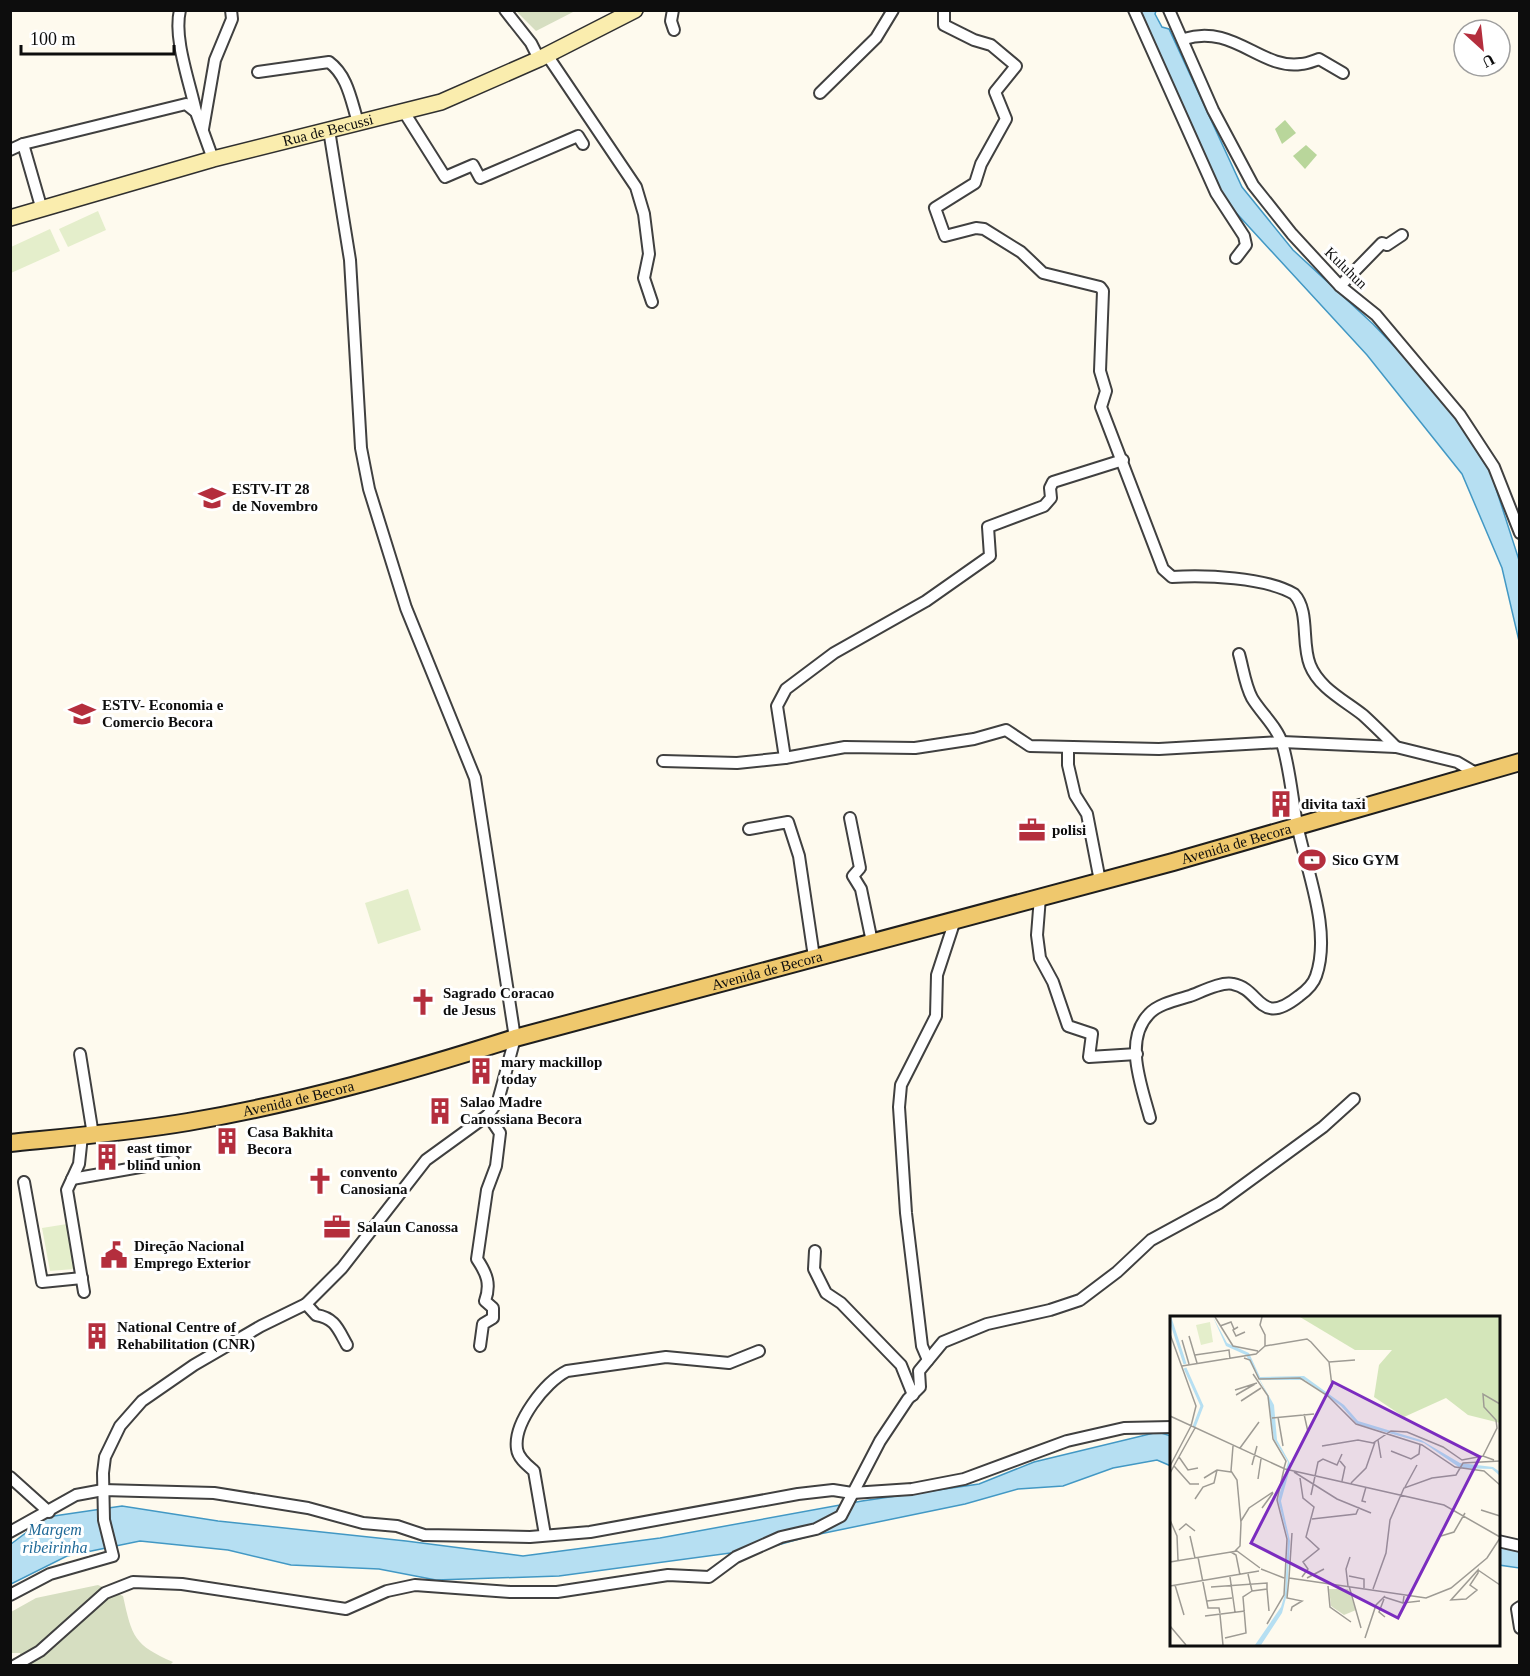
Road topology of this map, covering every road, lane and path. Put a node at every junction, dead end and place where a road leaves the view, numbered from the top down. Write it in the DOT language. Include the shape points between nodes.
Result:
graph roads {
  1 [pos="180,10"];
  2 [pos="231,10"];
  3 [pos="505,10"];
  4 [pos="635,10"];
  5 [pos="673,10"];
  6 [pos="893,10"];
  7 [pos="944,10"];
  8 [pos="1134,10"];
  9 [pos="1169,10"];
  10 [pos="674,30"];
  11 [pos="1184,39"];
  12 [pos="543,57"];
  13 [pos="258,72"];
  14 [pos="1343,73"];
  15 [pos="820,93"];
  16 [pos="196,112"];
  17 [pos="404,112"];
  18 [pos="358,122"];
  19 [pos="203,130"];
  20 [pos="329,130"];
  21 [pos="23,144"];
  22 [pos="583,144"];
  23 [pos="10,150"];
  24 [pos="213,159"];
  25 [pos="42,210"];
  26 [pos="10,218"];
  27 [pos="1402,235"];
  28 [pos="1236,258"];
  29 [pos="1340,286"];
  30 [pos="652,302"];
  31 [pos="1123,460"];
  32 [pos="1520,533"];
  33 [pos="1239,654"];
  34 [pos="1282,742"];
  35 [pos="1068,747"];
  36 [pos="1396,747"];
  37 [pos="785,758"];
  38 [pos="663,761"];
  39 [pos="1518,763"];
  40 [pos="1479,775"];
  41 [pos="850,818"];
  42 [pos="1297,825"];
  43 [pos="749,829"];
  44 [pos="1100,881"];
  45 [pos="1040,897"];
  46 [pos="955,920"];
  47 [pos="872,942"];
  48 [pos="814,957"];
  49 [pos="515,1038"];
  50 [pos="80,1054"];
  51 [pos="1137,1054"];
  52 [pos="1354,1099"];
  53 [pos="488,1115"];
  54 [pos="1150,1118"];
  55 [pos="88,1136"];
  56 [pos="10,1143"];
  57 [pos="174,1161"];
  58 [pos="72,1179"];
  59 [pos="24,1182"];
  60 [pos="815,1251"];
  61 [pos="82,1278"];
  62 [pos="84,1292"];
  63 [pos="306,1304"];
  64 [pos="347,1345"];
  65 [pos="480,1346"];
  66 [pos="759,1350"];
  67 [pos="928,1360"];
  68 [pos="913,1395"];
  69 [pos="1170,1427"];
  70 [pos="10,1477"];
  71 [pos="103,1490"];
  72 [pos="852,1493"];
  73 [pos="49,1512"];
  74 [pos="10,1532"];
  75 [pos="545,1535"];
  76 [pos="1500,1541"];
  77 [pos="1520,1546"];
  78 [pos="10,1595"];
  79 [pos="1520,1607"];
  80 [pos="1520,1628"];
  81 [pos="14,1665"];
  1 -- 16 [label="street" via="179,44"];
  2 -- 19 [label="street" via="232,19 215,60"];
  3 -- 12 [label="street"];
  4 -- 12 [label="street, Rua de Becussi"];
  5 -- 10 [label="street"];
  6 -- 15 [label="street" via="876,38"];
  7 -- 31 [label="street" via="944,25 991,45 1016,66 995,92 1006,119 975,183 935,208 945,236 980,228 1021,252 1043,273 1095,285 1103,291 1100,371 1106,391 1101,407"];
  8 -- 28 [label="street" via="1216,193 1244,236 1246,245"];
  9 -- 11 [label="street, Kuluhun"];
  11 -- 14 [label="street" via="1196,35 1228,39 1276,61 1300,65 1319,59"];
  11 -- 29 [label="street, Kuluhun" via="1213,110 1253,185"];
  12 -- 17 [label="street, Rua de Becussi" via="441,102"];
  12 -- 30 [label="street" via="636,187 649,254 644,278"];
  13 -- 18 [label="street" via="329,62 337,67 345,82"];
  16 -- 19 [label="street"];
  16 -- 21 [label="street" via="190,105 181,104"];
  17 -- 18 [label="street, Rua de Becussi"];
  17 -- 22 [label="street" via="445,177 473,165 480,178 578,136"];
  18 -- 20 [label="street, Rua de Becussi"];
  19 -- 24 [label="street"];
  20 -- 24 [label="street, Rua de Becussi"];
  20 -- 49 [label="street" via="350,260 361,448 367,479 406,608 475,778"];
  21 -- 23 [label="street"];
  21 -- 25 [label="street"];
  24 -- 25 [label="street, Rua de Becussi"];
  25 -- 26 [label="street, Rua de Becussi"];
  27 -- 29 [label="street" via="1387,245 1382,243"];
  29 -- 32 [label="street, Kuluhun" via="1376,315 1460,415 1494,467"];
  31 -- 36 [label="street" via="1166,572 1172,577 1223,577 1282,588 1294,594 1301,607 1306,648 1314,673"];
  31 -- 37 [label="street" via="1053,482 1051,498 1044,506 988,527 990,556 926,601 834,653 786,689 777,706"];
  33 -- 34 [label="street" via="1251,696"];
  34 -- 35 [label="street" via="1159,749"];
  34 -- 36 [label="street"];
  34 -- 42 [label="street"];
  35 -- 37 [label="street" via="1030,746 1006,730 915,748 845,747"];
  35 -- 44 [label="street" via="1075,795 1087,814"];
  36 -- 40 [label="street" via="1457,762"];
  37 -- 38 [label="street" via="737,763"];
  39 -- 40 [label="main road, Avenida de Becora"];
  40 -- 42 [label="main road, Avenida de Becora"];
  41 -- 47 [label="street" via="860,868 853,876 861,889"];
  42 -- 44 [label="main road, Avenida de Becora"];
  42 -- 51 [label="street" via="1319,911 1320,958 1316,978 1287,1005 1268,1008 1244,987 1231,983 1172,1001 1150,1013 1137,1030"];
  43 -- 48 [label="street" via="788,822 799,856"];
  44 -- 45 [label="main road, Avenida de Becora"];
  45 -- 46 [label="main road, Avenida de Becora"];
  45 -- 51 [label="street" via="1040,958 1068,1026 1092,1034 1089,1057"];
  46 -- 47 [label="main road, Avenida de Becora"];
  46 -- 67 [label="street" via="937,975 936,1016 901,1085 899,1107 906,1213 922,1346"];
  47 -- 48 [label="main road, Avenida de Becora"];
  48 -- 49 [label="main road, Avenida de Becora"];
  49 -- 53 [label="street" via="498,1101"];
  49 -- 55 [label="main road, Avenida de Becora" via="408,1072 300,1097 189,1122"];
  50 -- 55 [label="street"];
  51 -- 54 [label="street"];
  52 -- 67 [label="street" via="1219,1203 1151,1240 1080,1300 987,1324 944,1342"];
  53 -- 63 [label="street" via="426,1160 342,1268"];
  53 -- 65 [label="street" via="500,1133 477,1259 490,1287 485,1301 493,1308 493,1318 483,1324"];
  55 -- 56 [label="main road, Avenida de Becora"];
  55 -- 58 [label="street"];
  57 -- 58 [label="street"];
  58 -- 61 [label="street" via="67,1190"];
  59 -- 61 [label="street" via="42,1282"];
  60 -- 68 [label="street" via="814,1269 826,1293 841,1303 901,1365"];
  61 -- 62 [label="street"];
  63 -- 64 [label="street" via="316,1315 329,1317"];
  63 -- 71 [label="street" via="194,1365 142,1401 120,1426 105,1457"];
  66 -- 75 [label="street" via="729,1363 666,1357 567,1371 557,1376 527,1410 517,1449 524,1463 534,1471"];
  67 -- 68 [label="street" via="919,1371 920,1387"];
  68 -- 72 [label="street" via="880,1441"];
  69 -- 72 [label="street" via="1124,1428 1068,1441 964,1479 912,1489"];
  70 -- 73 [label="street"];
  71 -- 73 [label="street" via="76,1495"];
  71 -- 75 [label="street" via="214,1493 308,1508 424,1535"];
  71 -- 78 [label="street" via="104,1520 113,1556 50,1574"];
  72 -- 75 [label="street" via="832,1490 798,1494 590,1532"];
  72 -- 81 [label="street" via="841,1516 816,1529 781,1537 736,1557 709,1578 668,1575 557,1592 415,1585 387,1591 346,1609 182,1584 134,1582 105,1593 40,1651"];
  73 -- 74 [label="street"];
  76 -- 77 [label="street"];
  79 -- 80 [label="street"];
}
